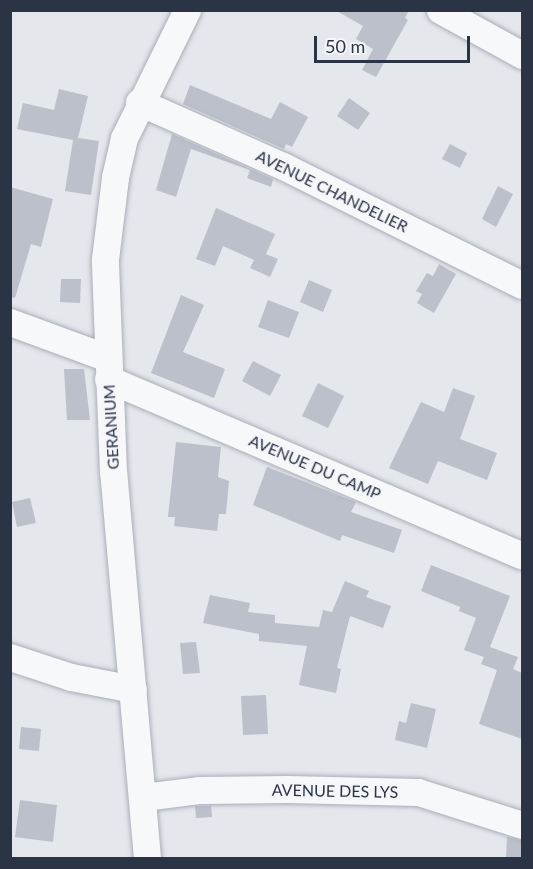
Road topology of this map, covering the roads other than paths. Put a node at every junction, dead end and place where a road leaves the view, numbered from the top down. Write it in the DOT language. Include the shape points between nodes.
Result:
graph roads {
  1 [pos="187,10"];
  2 [pos="440,10"];
  3 [pos="522,55"];
  4 [pos="139,102"];
  5 [pos="522,285"];
  6 [pos="10,322"];
  7 [pos="108,369"];
  8 [pos="522,556"];
  9 [pos="10,657"];
  10 [pos="133,689"];
  11 [pos="143,797"];
  12 [pos="522,825"];
  13 [pos="147,858"];
  1 -- 4 [label="street, GERANIUM"];
  2 -- 3 [label="street"];
  4 -- 5 [label="street, AVENUE CHANDELIER" via="283,166"];
  4 -- 7 [label="street, GERANIUM" via="124,138 105,259"];
  6 -- 7 [label="street, AVENUE DU CAMP"];
  7 -- 8 [label="street, AVENUE DU CAMP"];
  7 -- 10 [label="street, GERANIUM"];
  9 -- 10 [label="street" via="71,677"];
  10 -- 11 [label="street, GERANIUM"];
  11 -- 12 [label="street, AVENUE DES LYS" via="254,789 417,792"];
  11 -- 13 [label="street, GERANIUM"];
}
